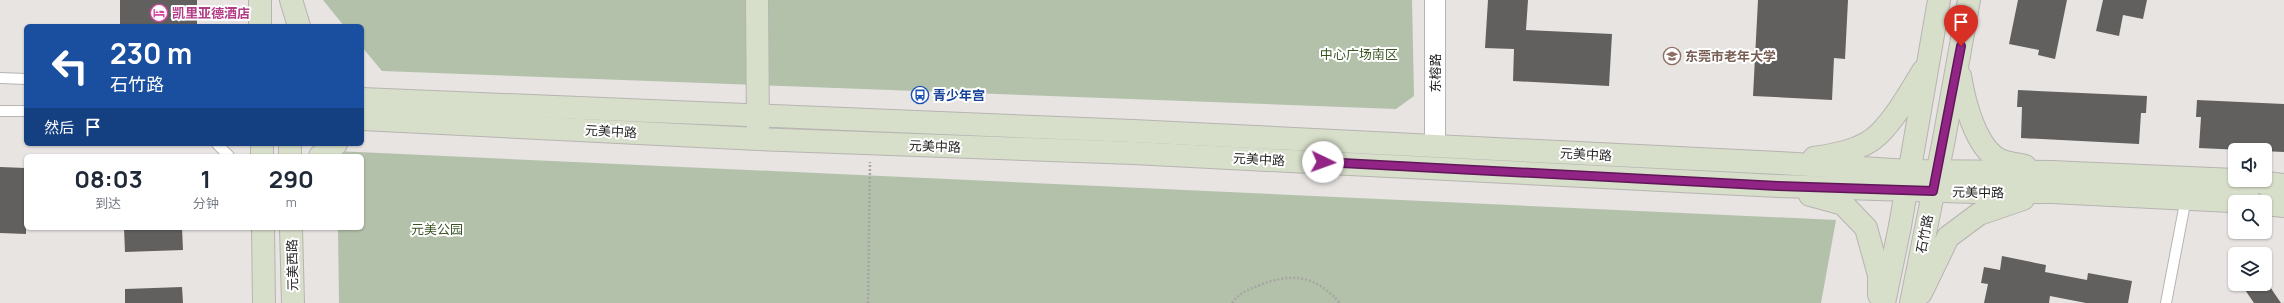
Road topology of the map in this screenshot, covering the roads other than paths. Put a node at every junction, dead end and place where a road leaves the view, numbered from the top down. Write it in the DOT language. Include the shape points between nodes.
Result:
graph roads {
  1 [pos="260,0"];
  2 [pos="287,0"];
  3 [pos="291,0"];
  4 [pos="758,0"];
  5 [pos="1435,0"];
  6 [pos="1939,0"];
  7 [pos="1969,0"];
  8 [pos="251,24"];
  9 [pos="260,24"];
  10 [pos="287,24"];
  11 [pos="298,24"];
  12 [pos="1929,61"];
  13 [pos="1958,61"];
  14 [pos="0,78"];
  15 [pos="24,79"];
  16 [pos="364,88"];
  17 [pos="364,100"];
  18 [pos="0,111"];
  19 [pos="24,111"];
  20 [pos="410,111"];
  21 [pos="758,116"];
  22 [pos="364,119"];
  23 [pos="364,132"];
  24 [pos="758,138"];
  25 [pos="1435,145"];
  26 [pos="219,146"];
  27 [pos="333,146"];
  28 [pos="227,154"];
  29 [pos="323,154"];
  30 [pos="1779,162"];
  31 [pos="2228,180"];
  32 [pos="1908,181"];
  33 [pos="1935,181"];
  34 [pos="2052,182"];
  35 [pos="2272,184"];
  36 [pos="2284,185"];
  37 [pos="1778,186"];
  38 [pos="2186,198"];
  39 [pos="2228,201"];
  40 [pos="2272,205"];
  41 [pos="2284,206"];
  42 [pos="263,230"];
  43 [pos="291,230"];
  44 [pos="264,303"];
  45 [pos="293,303"];
  46 [pos="1879,303"];
  47 [pos="1884,303"];
  48 [pos="1911,303"];
  49 [pos="1916,303"];
  50 [pos="2166,303"];
  1 -- 8 [label="lane"];
  1 -- 9 [label="street"];
  2 -- 10 [label="street"];
  3 -- 11 [label="street"];
  4 -- 21 [label="street"];
  5 -- 25 [label="street, 东榕路"];
  6 -- 12 [label="street, 石竹路"];
  7 -- 13 [label="street, 石竹路"];
  12 -- 30 [label="street" via="1905,99 1878,134 1854,149 1822,157"];
  12 -- 32 [label="street, 石竹路"];
  13 -- 33 [label="street, 石竹路"];
  13 -- 34 [label="street" via="1964,100 1985,148 1998,159"];
  14 -- 15 [label="lane"];
  16 -- 20 [label="street"];
  17 -- 20 [label="street, 元美中路"];
  18 -- 19 [label="lane"];
  20 -- 21 [label="street, 元美中路"];
  20 -- 22 [label="street, 元美中路"];
  20 -- 23 [label="street"];
  20 -- 24 [label="street, 元美中路"];
  21 -- 24 [label="street"];
  21 -- 25 [label="street, 元美中路"];
  24 -- 37 [label="street, 元美中路" via="1133,153"];
  25 -- 30 [label="street, 元美中路"];
  26 -- 28 [label="lane"];
  27 -- 29 [label="street"];
  30 -- 32 [label="street, 元美中路"];
  31 -- 34 [label="street, 元美中路"];
  32 -- 33 [label="street, 元美中路"];
  32 -- 37 [label="street, 元美中路"];
  32 -- 47 [label="street, 石竹路"];
  33 -- 34 [label="street, 元美中路"];
  33 -- 48 [label="street, 石竹路"];
  34 -- 38 [label="street, 元美中路"];
  34 -- 49 [label="street" via="1979,214 1948,237"];
  35 -- 36 [label="street"];
  37 -- 46 [label="street" via="1843,204 1866,228 1879,275"];
  38 -- 39 [label="street, 元美中路"];
  38 -- 50 [label="lane"];
  40 -- 41 [label="street"];
  42 -- 44 [label="street"];
  43 -- 45 [label="street, 元美西路"];
}
